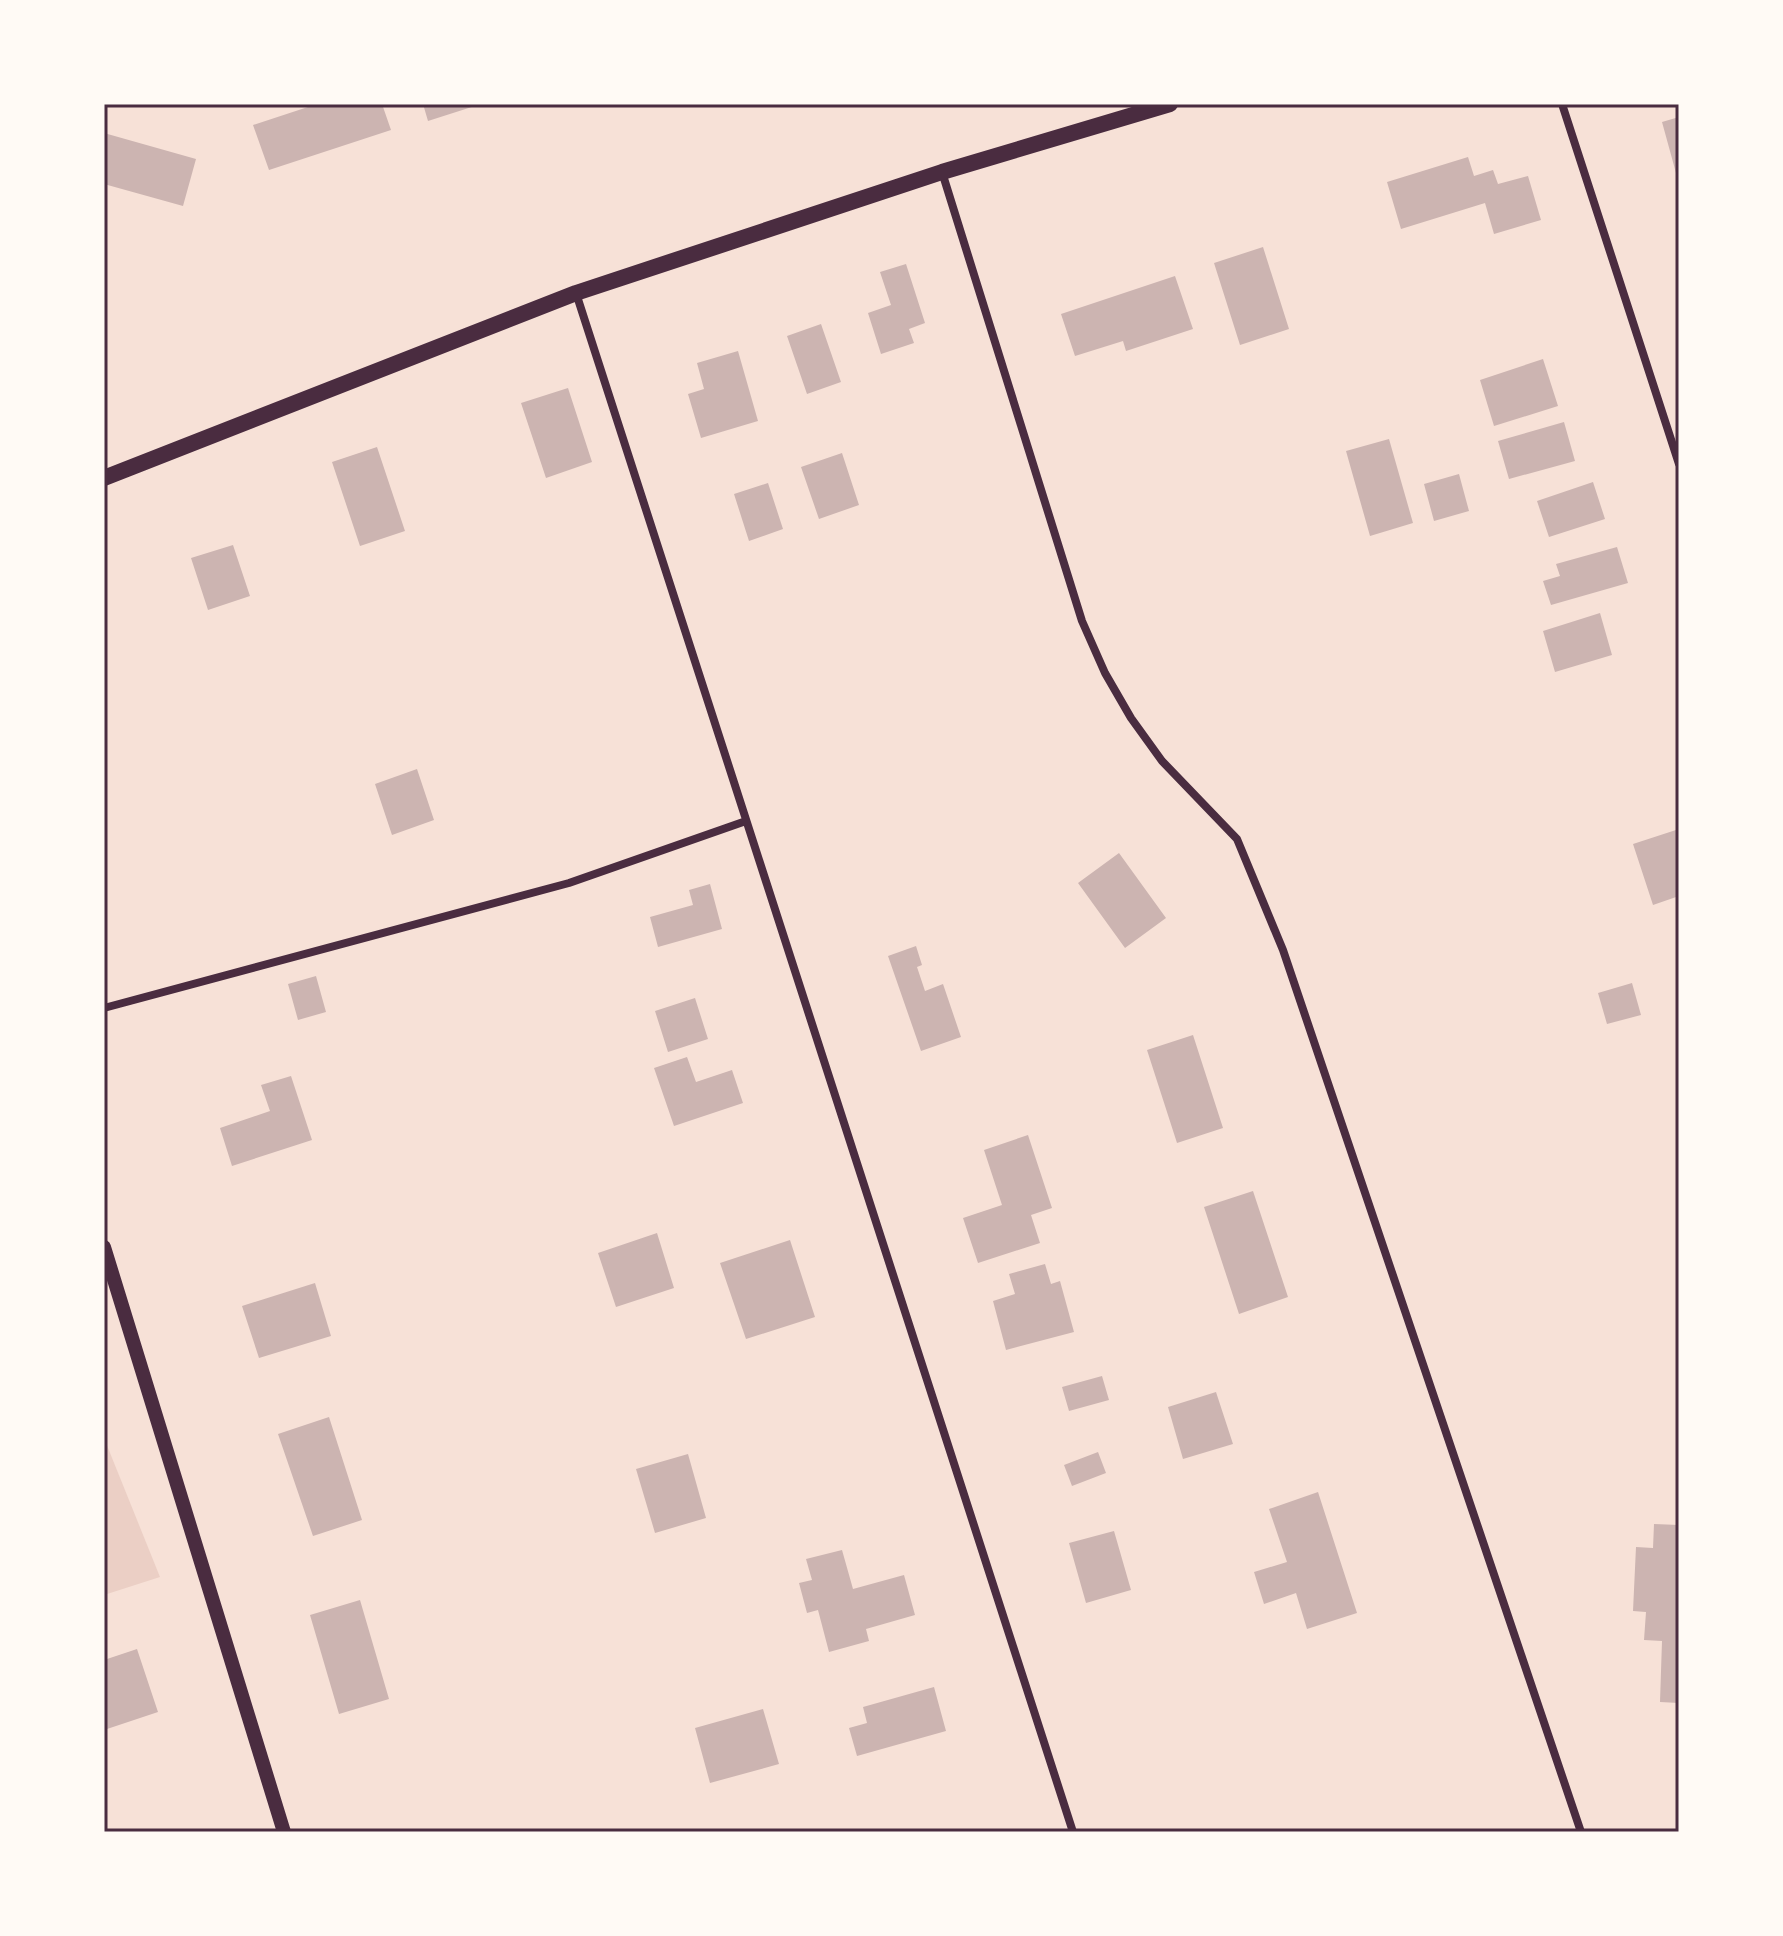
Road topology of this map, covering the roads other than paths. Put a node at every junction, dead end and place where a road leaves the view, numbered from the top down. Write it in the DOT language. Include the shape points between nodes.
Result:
graph roads {
  1 [pos="1170,104"];
  2 [pos="1562,104"];
  3 [pos="942,172"];
  4 [pos="576,293"];
  5 [pos="1679,464"];
  6 [pos="104,478"];
  7 [pos="746,821"];
  8 [pos="104,1008"];
  9 [pos="104,1247"];
  10 [pos="284,1832"];
  11 [pos="1073,1832"];
  12 [pos="1581,1832"];
  1 -- 3 [label="main road"];
  2 -- 5 [label="street"];
  3 -- 4 [label="main road"];
  3 -- 12 [label="street" via="1082,621 1139,729 1162,761 1237,839 1283,950"];
  4 -- 6 [label="main road"];
  4 -- 7 [label="street"];
  7 -- 8 [label="street" via="569,883"];
  7 -- 11 [label="street"];
  9 -- 10 [label="street"];
}
